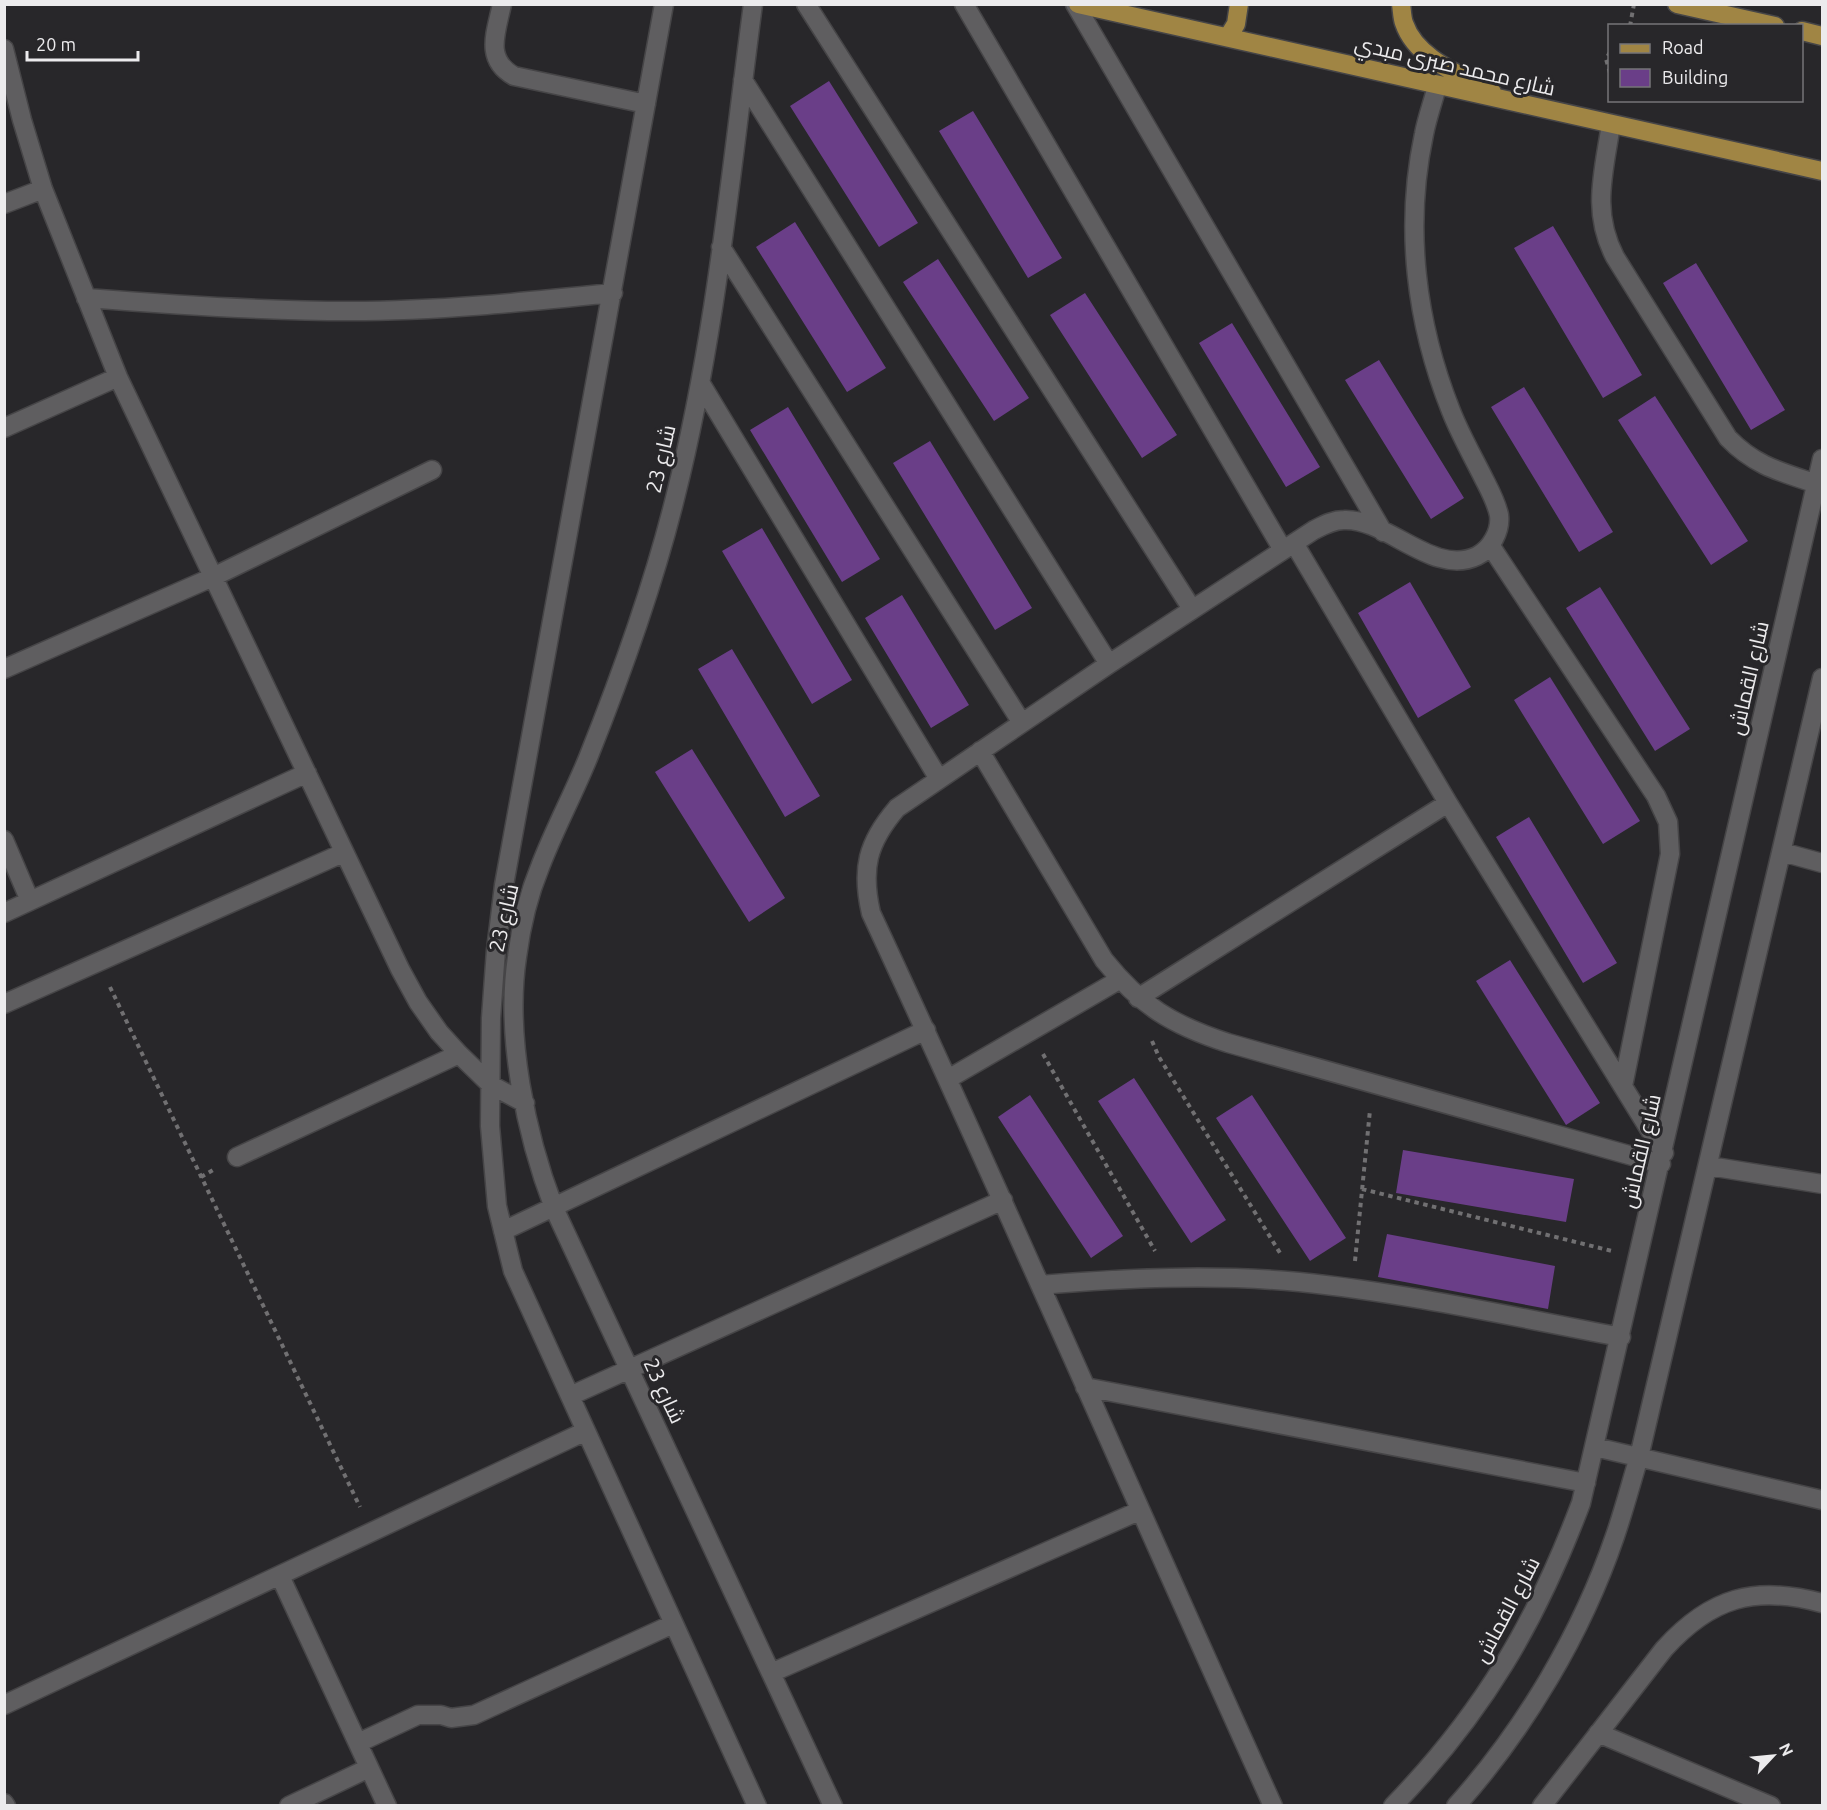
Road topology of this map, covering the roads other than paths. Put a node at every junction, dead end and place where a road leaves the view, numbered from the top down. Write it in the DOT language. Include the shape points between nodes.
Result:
graph roads {
  1 [pos="502,4"];
  2 [pos="664,4"];
  3 [pos="753,4"];
  4 [pos="806,4"];
  5 [pos="964,4"];
  6 [pos="1077,4"];
  7 [pos="1239,4"];
  8 [pos="1401,4"];
  9 [pos="1677,4"];
  10 [pos="1766,24"];
  11 [pos="1803,31"];
  12 [pos="1822,36"];
  13 [pos="1228,37"];
  14 [pos="4,49"];
  15 [pos="743,80"];
  16 [pos="1437,86"];
  17 [pos="1510,102"];
  18 [pos="646,104"];
  19 [pos="1611,124"];
  20 [pos="1822,171"];
  21 [pos="43,189"];
  22 [pos="4,204"];
  23 [pos="720,247"];
  24 [pos="613,293"];
  25 [pos="86,298"];
  26 [pos="118,377"];
  27 [pos="701,384"];
  28 [pos="4,428"];
  29 [pos="1822,459"];
  30 [pos="432,470"];
  31 [pos="1817,484"];
  32 [pos="1383,532"];
  33 [pos="1490,545"];
  34 [pos="1289,547"];
  35 [pos="213,577"];
  36 [pos="1192,609"];
  37 [pos="1109,664"];
  38 [pos="4,669"];
  39 [pos="1822,678"];
  40 [pos="1022,723"];
  41 [pos="980,752"];
  42 [pos="307,773"];
  43 [pos="939,779"];
  44 [pos="1448,803"];
  45 [pos="4,840"];
  46 [pos="1782,852"];
  47 [pos="344,853"];
  48 [pos="1822,863"];
  49 [pos="30,901"];
  50 [pos="4,913"];
  51 [pos="1119,980"];
  52 [pos="1138,998"];
  53 [pos="4,1004"];
  54 [pos="926,1030"];
  55 [pos="459,1054"];
  56 [pos="948,1079"];
  57 [pos="491,1085"];
  58 [pos="1623,1086"];
  59 [pos="525,1103"];
  60 [pos="237,1157"];
  61 [pos="1662,1159"];
  62 [pos="1709,1166"];
  63 [pos="1822,1184"];
  64 [pos="1003,1200"];
  65 [pos="554,1208"];
  66 [pos="503,1231"];
  67 [pos="1040,1285"];
  68 [pos="1621,1337"];
  69 [pos="629,1369"];
  70 [pos="1085,1387"];
  71 [pos="570,1396"];
  72 [pos="586,1431"];
  73 [pos="1594,1447"];
  74 [pos="1639,1457"];
  75 [pos="1586,1483"];
  76 [pos="1822,1500"];
  77 [pos="1140,1511"];
  78 [pos="280,1576"];
  79 [pos="1822,1603"];
  80 [pos="673,1624"];
  81 [pos="771,1673"];
  82 [pos="4,1705"];
  83 [pos="1598,1732"];
  84 [pos="358,1743"];
  85 [pos="369,1768"];
  86 [pos="289,1806"];
  87 [pos="387,1806"];
  88 [pos="757,1806"];
  89 [pos="833,1806"];
  90 [pos="1273,1806"];
  91 [pos="1393,1806"];
  92 [pos="1456,1806"];
  93 [pos="1542,1806"];
  94 [pos="1771,1806"];
  1 -- 18 [label="street" via="494,43 499,64 506,71 514,76"];
  2 -- 18 [label="street, شارع 23"];
  3 -- 15 [label="street, شارع 23"];
  4 -- 36 [label="street"];
  5 -- 34 [label="street"];
  6 -- 13 [label="main road, شارع محمد صبرى مبدي"];
  6 -- 32 [label="street"];
  7 -- 13 [label="main road" via="1236,24"];
  8 -- 17 [label="main road" via="1403,23 1413,42 1428,56"];
  9 -- 10 [label="main road"];
  11 -- 12 [label="main road"];
  13 -- 16 [label="main road, شارع محمد صبرى مبدي"];
  14 -- 21 [label="street"];
  15 -- 23 [label="street, شارع 23"];
  15 -- 37 [label="street"];
  16 -- 17 [label="main road, شارع محمد صبرى مبدي"];
  16 -- 33 [label="street" via="1416,183 1417,284 1425,333 1439,381 1496,503 1497,532"];
  17 -- 19 [label="main road, شارع محمد صبرى مبدي"];
  18 -- 24 [label="street, شارع 23"];
  19 -- 20 [label="main road, شارع محمد صبرى مبدي"];
  19 -- 31 [label="street" via="1600,214 1615,257 1728,438 1760,464"];
  21 -- 22 [label="street"];
  21 -- 25 [label="street"];
  23 -- 27 [label="street, شارع 23"];
  23 -- 40 [label="street"];
  24 -- 25 [label="street" via="472,306 351,311 263,310"];
  24 -- 57 [label="street, شارع 23" via="504,885 493,984"];
  25 -- 26 [label="street"];
  26 -- 28 [label="street"];
  26 -- 35 [label="street"];
  27 -- 43 [label="street"];
  27 -- 59 [label="street, شارع 23" via="670,519 629,652 540,866 525,913 516,961 514,1009"];
  29 -- 31 [label="street, شارع القماش"];
  30 -- 35 [label="street"];
  31 -- 61 [label="street, شارع القماش"];
  32 -- 33 [label="street" via="1452,561 1466,561"];
  32 -- 34 [label="street" via="1346,520 1329,522"];
  33 -- 58 [label="street" via="1656,796 1668,822 1670,854"];
  34 -- 36 [label="street"];
  34 -- 44 [label="street"];
  35 -- 38 [label="street"];
  35 -- 42 [label="street"];
  36 -- 37 [label="street"];
  37 -- 40 [label="street"];
  39 -- 46 [label="street"];
  40 -- 41 [label="street"];
  41 -- 43 [label="street"];
  41 -- 51 [label="street"];
  42 -- 47 [label="street"];
  42 -- 49 [label="street"];
  43 -- 54 [label="street" via="897,808 882,825 866,868 866,891 872,913"];
  44 -- 52 [label="street"];
  44 -- 58 [label="street"];
  45 -- 49 [label="street"];
  46 -- 48 [label="street"];
  46 -- 62 [label="street"];
  47 -- 53 [label="street"];
  47 -- 55 [label="street" via="418,1002"];
  49 -- 50 [label="street"];
  51 -- 52 [label="street"];
  51 -- 56 [label="street"];
  52 -- 61 [label="street" via="1165,1018 1196,1032"];
  54 -- 56 [label="street"];
  54 -- 65 [label="street"];
  55 -- 57 [label="street"];
  55 -- 60 [label="street"];
  56 -- 64 [label="street"];
  57 -- 59 [label="street"];
  57 -- 66 [label="street, شارع 23" via="492,1166"];
  58 -- 61 [label="street"];
  59 -- 65 [label="street, شارع 23" via="538,1166"];
  61 -- 68 [label="street, شارع القماش"];
  62 -- 63 [label="street"];
  62 -- 74 [label="street"];
  64 -- 67 [label="street"];
  64 -- 69 [label="street"];
  65 -- 66 [label="street"];
  65 -- 69 [label="street, شارع 23"];
  66 -- 71 [label="street, شارع 23" via="513,1271"];
  67 -- 68 [label="street" via="1125,1278 1297,1282 1382,1293"];
  67 -- 70 [label="street"];
  68 -- 73 [label="street, شارع القماش"];
  69 -- 71 [label="street"];
  69 -- 81 [label="street, شارع 23"];
  70 -- 75 [label="street"];
  70 -- 77 [label="street"];
  71 -- 72 [label="street, شارع 23"];
  72 -- 78 [label="street"];
  72 -- 80 [label="street, شارع 23"];
  73 -- 74 [label="street"];
  73 -- 75 [label="street, شارع القماش"];
  74 -- 76 [label="street"];
  74 -- 92 [label="street" via="1615,1536 1569,1642 1508,1740"];
  75 -- 91 [label="street, شارع القماش" via="1563,1552 1516,1647 1457,1734"];
  77 -- 81 [label="street"];
  77 -- 90 [label="street"];
  78 -- 82 [label="street"];
  78 -- 84 [label="street"];
  79 -- 83 [label="street" via="1794,1595 1769,1594 1722,1605 1700,1616 1664,1649"];
  80 -- 84 [label="street" via="474,1715 418,1715"];
  80 -- 88 [label="street, شارع 23"];
  81 -- 89 [label="street, شارع 23"];
  83 -- 93 [label="street"];
  83 -- 94 [label="street"];
  84 -- 85 [label="street"];
  85 -- 86 [label="street"];
  85 -- 87 [label="street"];
}
